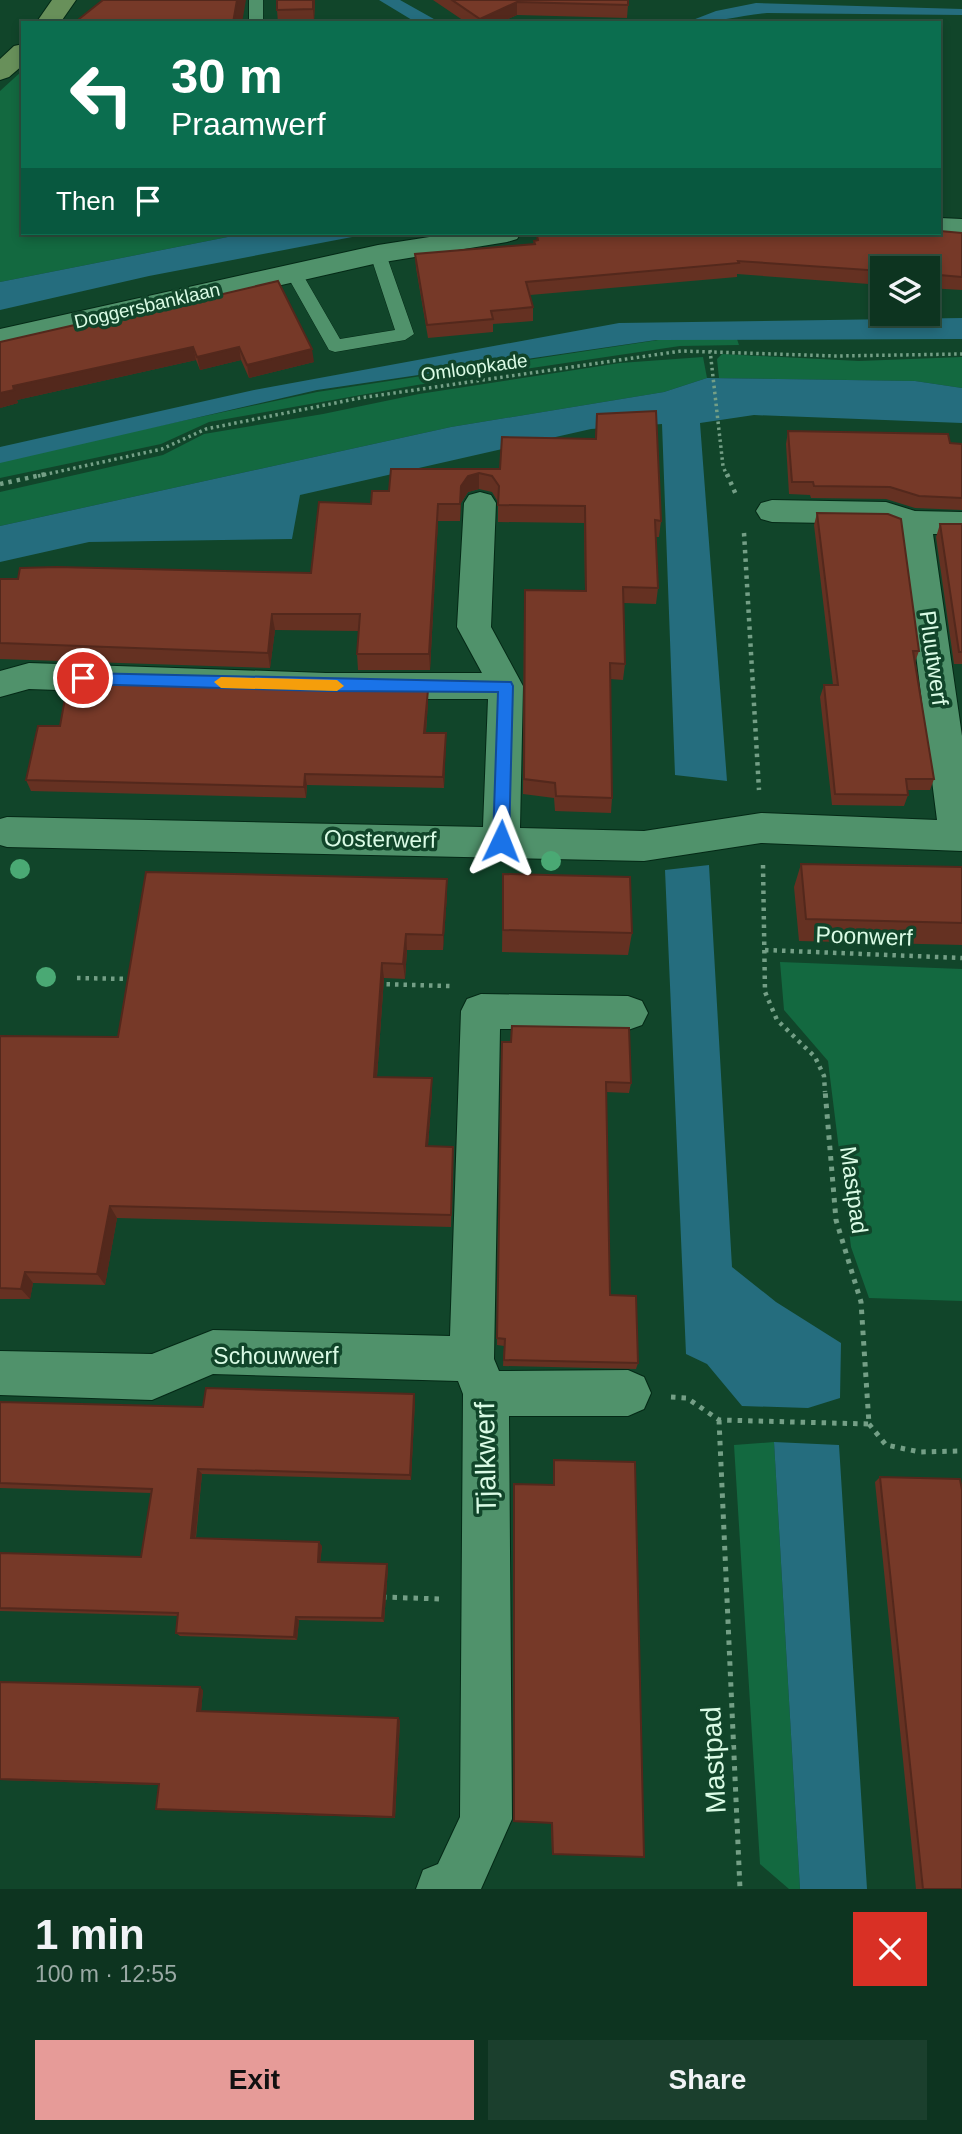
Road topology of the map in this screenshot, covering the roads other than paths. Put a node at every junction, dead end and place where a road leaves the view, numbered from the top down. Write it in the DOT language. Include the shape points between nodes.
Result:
graph roads {
  1 [pos="64,0"];
  2 [pos="256,0"];
  3 [pos="49,21"];
  4 [pos="256,21"];
  5 [pos="21,53"];
  6 [pos="0,72"];
  7 [pos="941,227"];
  8 [pos="962,228"];
  9 [pos="495,235"];
  10 [pos="378,254"];
  11 [pos="293,272"];
  12 [pos="0,339"];
  13 [pos="480,503"];
  14 [pos="758,517"];
  15 [pos="915,522"];
  16 [pos="962,523"];
  17 [pos="0,684"];
  18 [pos="506,686"];
  19 [pos="960,836"];
  20 [pos="3,839"];
  21 [pos="501,841"];
  22 [pos="628,1013"];
  23 [pos="0,1373"];
  24 [pos="479,1376"];
  25 [pos="628,1393"];
  26 [pos="442,1889"];
  1 -- 3 [label="main road"];
  2 -- 4 [label="lane"];
  5 -- 6 [label="main road"];
  7 -- 8 [label="street"];
  9 -- 10 [label="street, Doggersbanklaan"];
  10 -- 11 [label="street, Doggersbanklaan"];
  10 -- 11 [label="lane" via="405,334 335,346"];
  11 -- 12 [label="street, Doggersbanklaan"];
  13 -- 18 [label="street" via="474,627"];
  14 -- 15 [label="street" via="886,513"];
  15 -- 16 [label="street"];
  15 -- 19 [label="street, Pluutwerf"];
  17 -- 18 [label="street" via="29,676"];
  18 -- 21 [label="street"];
  19 -- 21 [label="street, Oosterwerf" via="761,828 644,846"];
  20 -- 21 [label="street, Oosterwerf"];
  22 -- 24 [label="street, Tjalkwerf" via="481,1011"];
  23 -- 24 [label="street, Schouwwerf" via="152,1377 213,1352"];
  24 -- 25 [label="street, Schouwwerf"];
  24 -- 26 [label="street, Tjalkwerf" via="486,1819 456,1885"];
}
